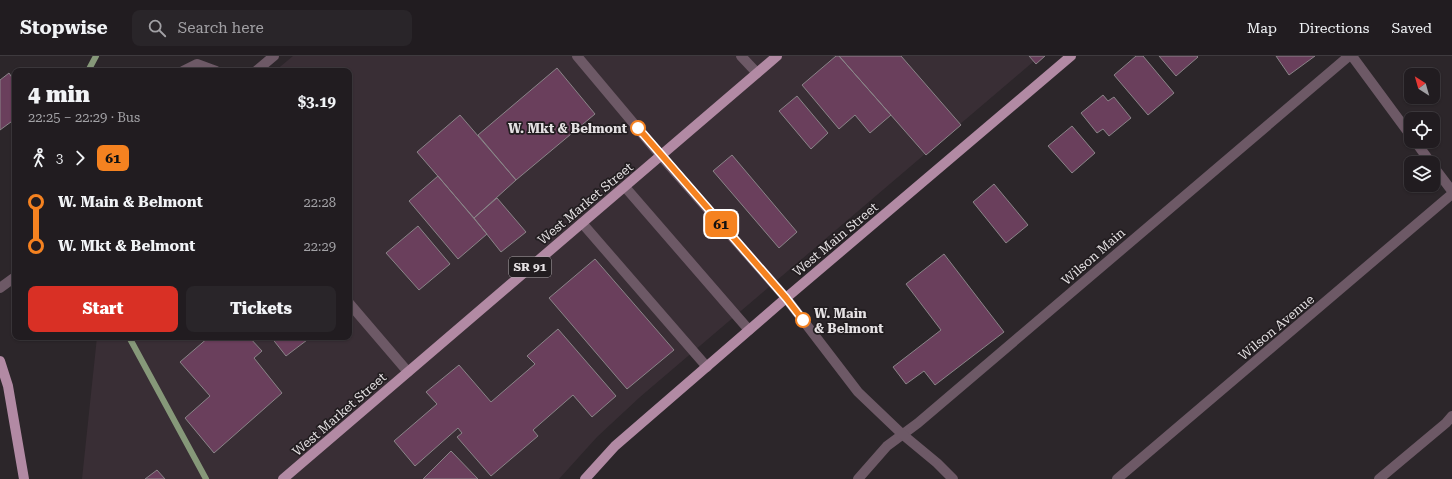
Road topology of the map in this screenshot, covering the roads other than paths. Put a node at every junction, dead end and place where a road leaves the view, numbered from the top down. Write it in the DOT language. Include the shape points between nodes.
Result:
graph roads {
  1 [pos="274,56"];
  2 [pos="577,56"];
  3 [pos="741,56"];
  4 [pos="777,56"];
  5 [pos="1071,56"];
  6 [pos="1350,56"];
  7 [pos="189,68"];
  8 [pos="208,68"];
  9 [pos="260,68"];
  10 [pos="757,73"];
  11 [pos="1404,127"];
  12 [pos="661,156"];
  13 [pos="1440,176"];
  14 [pos="625,187"];
  15 [pos="1452,193"];
  16 [pos="582,223"];
  17 [pos="12,280"];
  18 [pos="0,288"];
  19 [pos="786,298"];
  20 [pos="352,307"];
  21 [pos="749,330"];
  22 [pos="0,361"];
  23 [pos="706,367"];
  24 [pos="408,372"];
  25 [pos="1452,416"];
  26 [pos="902,434"];
  27 [pos="24,479"];
  28 [pos="283,479"];
  29 [pos="585,479"];
  30 [pos="858,479"];
  31 [pos="953,479"];
  32 [pos="1117,479"];
  33 [pos="1379,479"];
  1 -- 9 [label="street"];
  2 -- 12 [label="street"];
  3 -- 10 [label="street"];
  4 -- 10 [label="main road, West Market Street / SR 91"];
  5 -- 19 [label="main road, West Main Street"];
  6 -- 11 [label="street"];
  6 -- 26 [label="street, Wilson Main"];
  7 -- 8 [label="street" via="197,64"];
  10 -- 12 [label="main road, West Market Street / SR 91"];
  12 -- 14 [label="main road, West Market Street / SR 91"];
  12 -- 19 [label="street"];
  13 -- 15 [label="street"];
  14 -- 16 [label="main road, West Market Street / SR 91"];
  14 -- 21 [label="street"];
  15 -- 32 [label="street, Wilson Avenue"];
  16 -- 23 [label="street"];
  16 -- 24 [label="main road, West Market Street / SR 91"];
  17 -- 18 [label="street"];
  19 -- 21 [label="main road, West Main Street"];
  19 -- 26 [label="street" via="858,392"];
  20 -- 24 [label="street"];
  21 -- 23 [label="main road, West Main Street"];
  22 -- 27 [label="main road" via="8,386"];
  23 -- 29 [label="main road, West Main Street" via="615,446"];
  24 -- 28 [label="main road, West Market Street / SR 91"];
  25 -- 33 [label="street"];
  26 -- 30 [label="street, Wilson Main" via="887,446"];
  26 -- 31 [label="street"];
}
